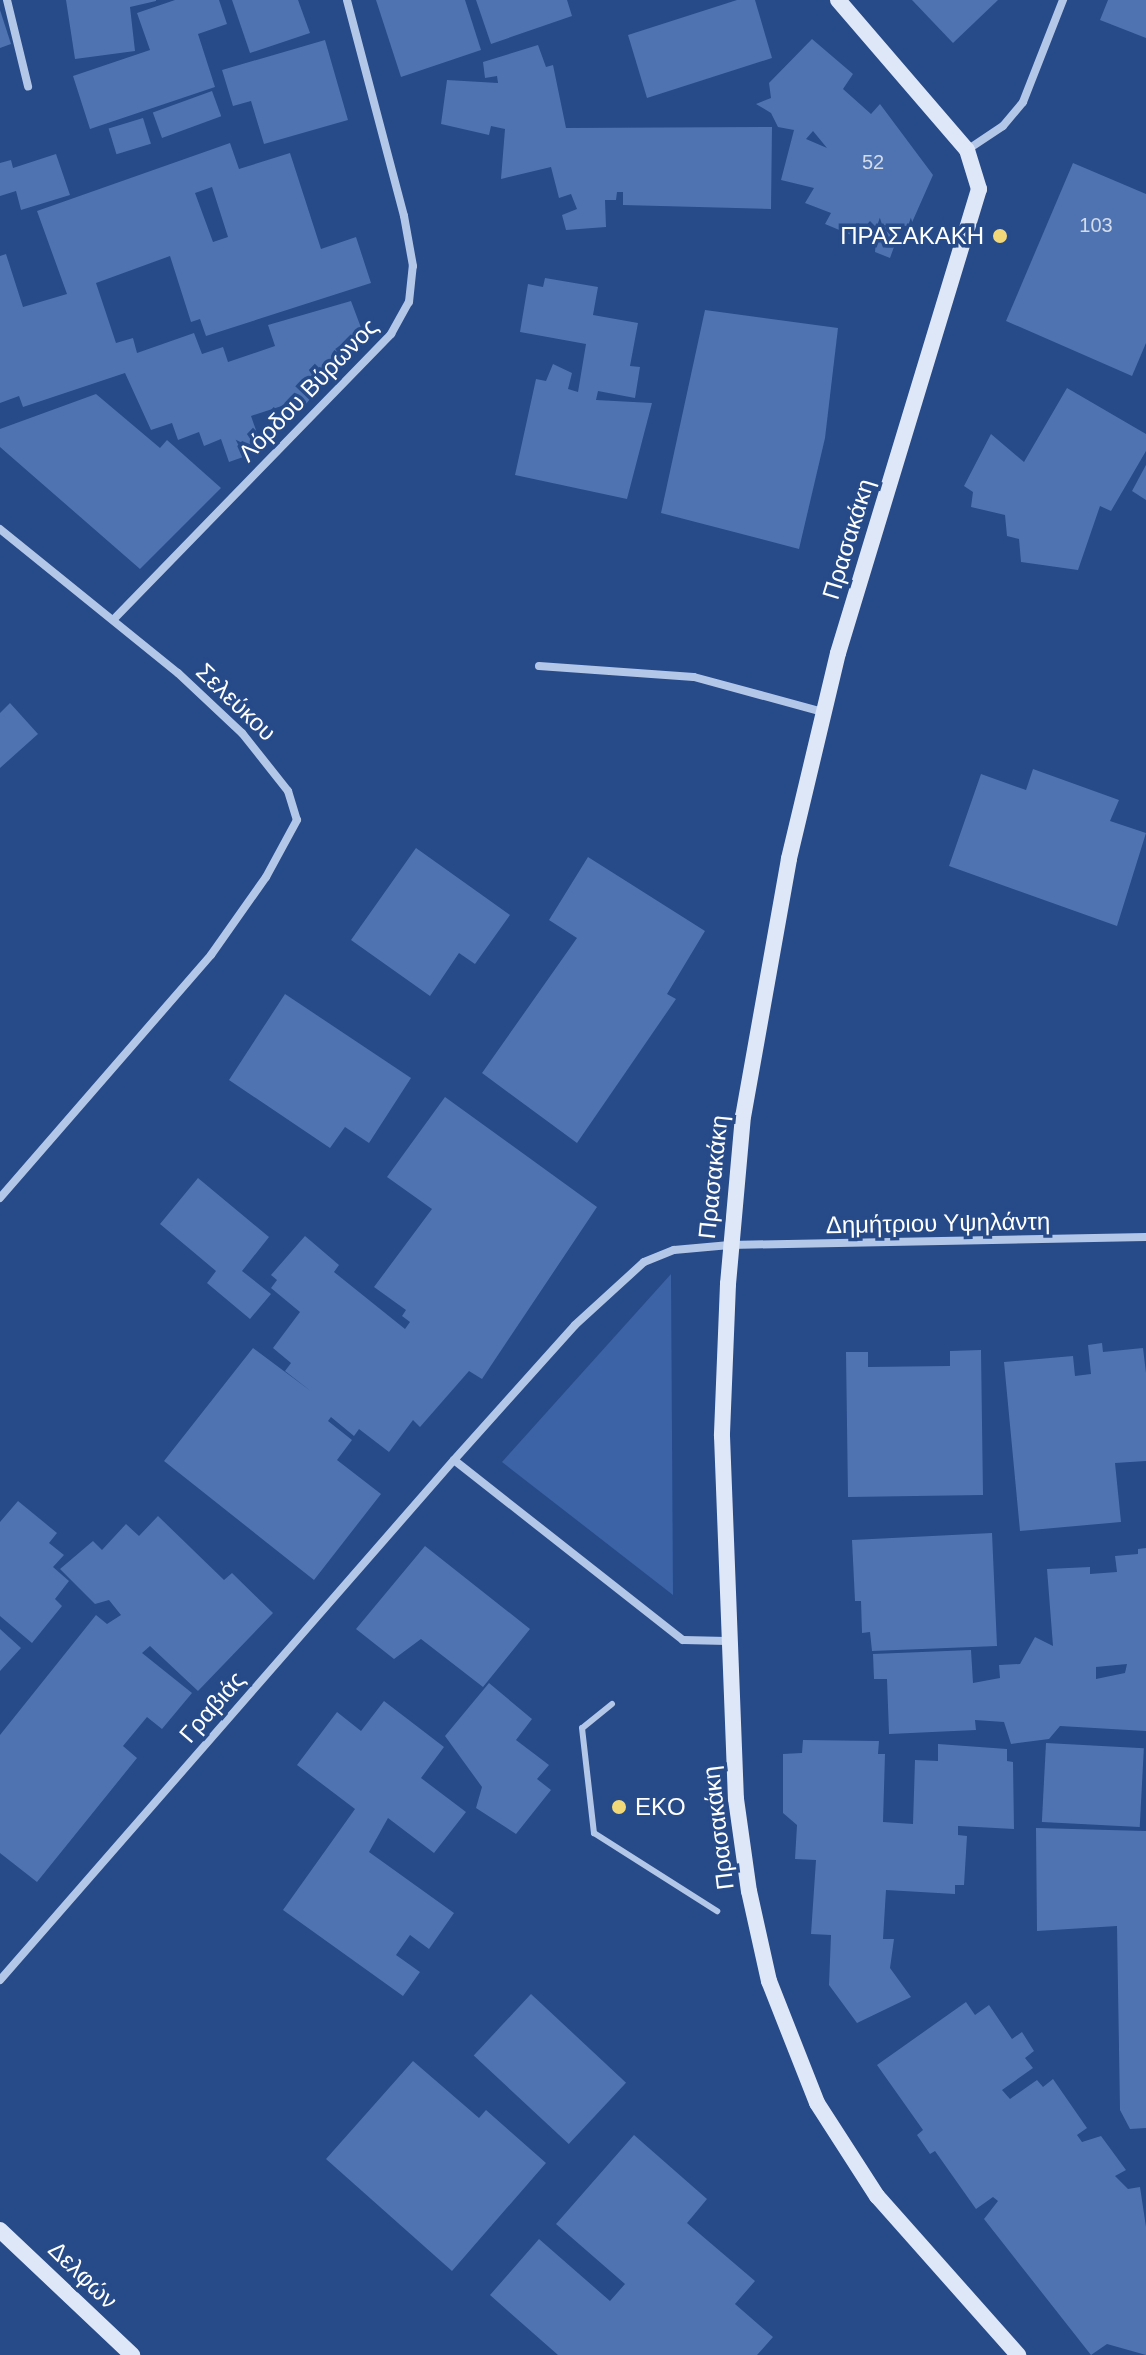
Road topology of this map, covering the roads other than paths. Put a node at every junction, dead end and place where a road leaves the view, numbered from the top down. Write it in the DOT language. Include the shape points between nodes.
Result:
graph roads {
  1 [pos="7,0"];
  2 [pos="347,0"];
  3 [pos="838,0"];
  4 [pos="1063,0"];
  5 [pos="28,86"];
  6 [pos="967,150"];
  7 [pos="0,529"];
  8 [pos="113,620"];
  9 [pos="539,666"];
  10 [pos="823,712"];
  11 [pos="0,1198"];
  12 [pos="1146,1237"];
  13 [pos="730,1245"];
  14 [pos="454,1460"];
  15 [pos="727,1641"];
  16 [pos="612,1704"];
  17 [pos="717,1911"];
  18 [pos="2,1974"];
  19 [pos="0,2230"];
  20 [pos="132,2355"];
  21 [pos="1018,2355"];
  1 -- 5 [label="street"];
  2 -- 8 [label="street, Λόρδου Βύρωνος" via="404,216 413,266 409,302 391,334"];
  3 -- 6 [label="street, Πρασακάκη"];
  4 -- 6 [label="street" via="1023,102 1003,126"];
  6 -- 10 [label="street, Πρασακάκη" via="978,174 979,198 860,574"];
  7 -- 8 [label="street, Σελεύκου"];
  8 -- 11 [label="street, Σελεύκου" via="242,733 277,774 296,811 282,850 211,955"];
  9 -- 10 [label="street" via="694,677"];
  10 -- 13 [label="street, Πρασακάκη" via="761,1004"];
  12 -- 13 [label="street, Δημήτριου Υψηλάντη"];
  13 -- 14 [label="street, Γραβιάς" via="674,1250 644,1262 575,1325"];
  13 -- 15 [label="street, Πρασακάκη" via="722,1436"];
  14 -- 15 [label="street" via="683,1640"];
  14 -- 18 [label="street, Γραβιάς"];
  15 -- 21 [label="street, Πρασακάκη" via="736,1799 749,1891 769,1981 798,2063 856,2170"];
  16 -- 17 [label="lane" via="582,1728 594,1833"];
  19 -- 20 [label="street, Δελφών"];
}
